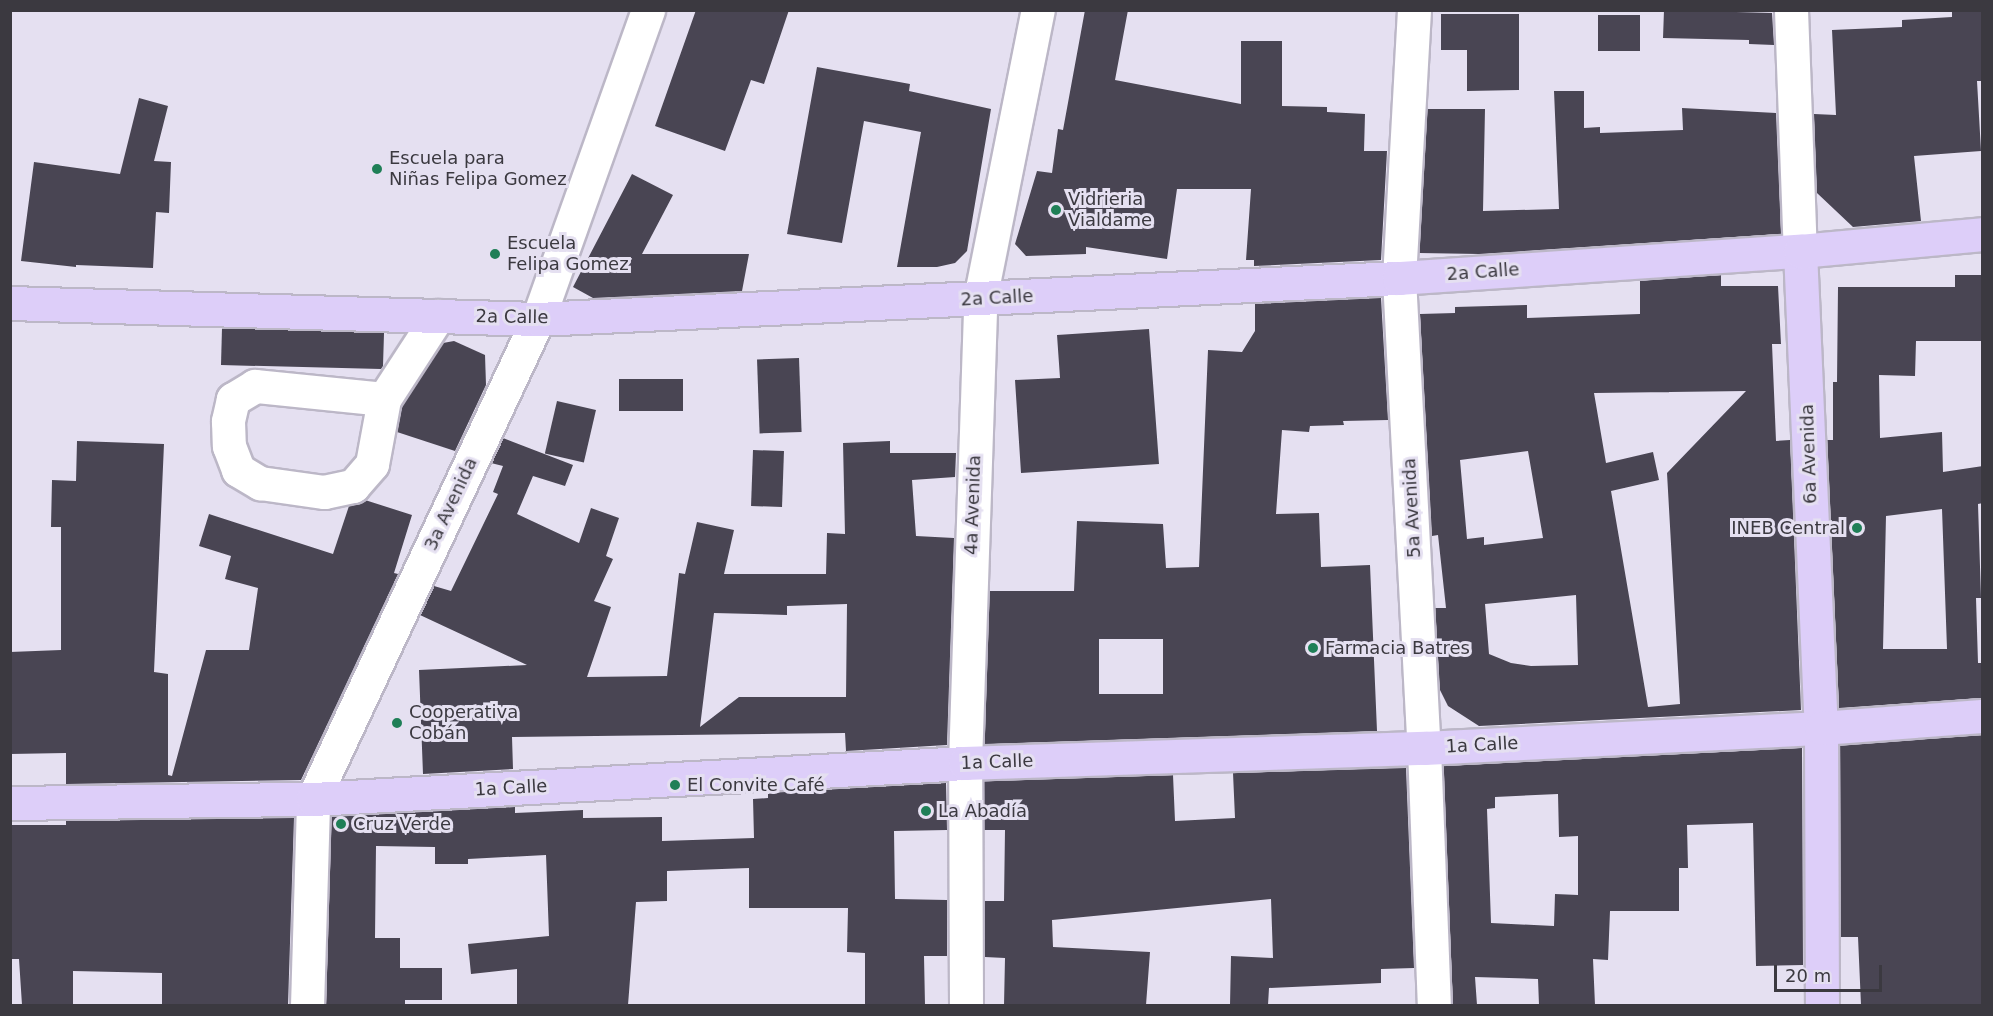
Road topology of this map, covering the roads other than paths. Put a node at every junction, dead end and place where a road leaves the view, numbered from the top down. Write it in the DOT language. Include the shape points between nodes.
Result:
graph roads {
  1 [pos="648,10"];
  2 [pos="1038,10"];
  3 [pos="1414,10"];
  4 [pos="1791,10"];
  5 [pos="1983,234"];
  6 [pos="1800,251"];
  7 [pos="1399,278"];
  8 [pos="980,299"];
  9 [pos="10,303"];
  10 [pos="438,316"];
  11 [pos="537,319"];
  12 [pos="384,399"];
  13 [pos="1983,716"];
  14 [pos="1821,728"];
  15 [pos="1424,748"];
  16 [pos="965,763"];
  17 [pos="313,799"];
  18 [pos="10,803"];
  19 [pos="307,1005"];
  20 [pos="966,1005"];
  21 [pos="1434,1005"];
  22 [pos="1822,1005"];
  1 -- 11 [label="street, 3a Avenida"];
  2 -- 8 [label="street, 4a Avenida"];
  3 -- 7 [label="street, 5a Avenida"];
  4 -- 6 [label="street, 6a Avenida"];
  5 -- 6 [label="main road, 2a Calle"];
  6 -- 7 [label="main road, 2a Calle"];
  6 -- 14 [label="main road, 6a Avenida"];
  7 -- 8 [label="main road, 2a Calle"];
  7 -- 15 [label="street, 5a Avenida"];
  8 -- 11 [label="main road, 2a Calle"];
  8 -- 16 [label="street, 4a Avenida"];
  9 -- 10 [label="main road, 2a Calle"];
  10 -- 11 [label="main road, 2a Calle"];
  10 -- 12 [label="street"];
  11 -- 17 [label="street, 3a Avenida"];
  12 -- 12 [label="street" via="372,464 353,486 324,492 260,483 238,470 229,446 228,421 233,399 255,386"];
  13 -- 14 [label="main road, 1a Calle"];
  14 -- 15 [label="main road, 1a Calle"];
  14 -- 22 [label="main road, 6a Avenida"];
  15 -- 16 [label="main road, 1a Calle"];
  15 -- 21 [label="street, 5a Avenida"];
  16 -- 17 [label="main road, 1a Calle"];
  16 -- 20 [label="street, 4a Avenida"];
  17 -- 18 [label="main road, 1a Calle"];
  17 -- 19 [label="street, 3a Avenida"];
}
